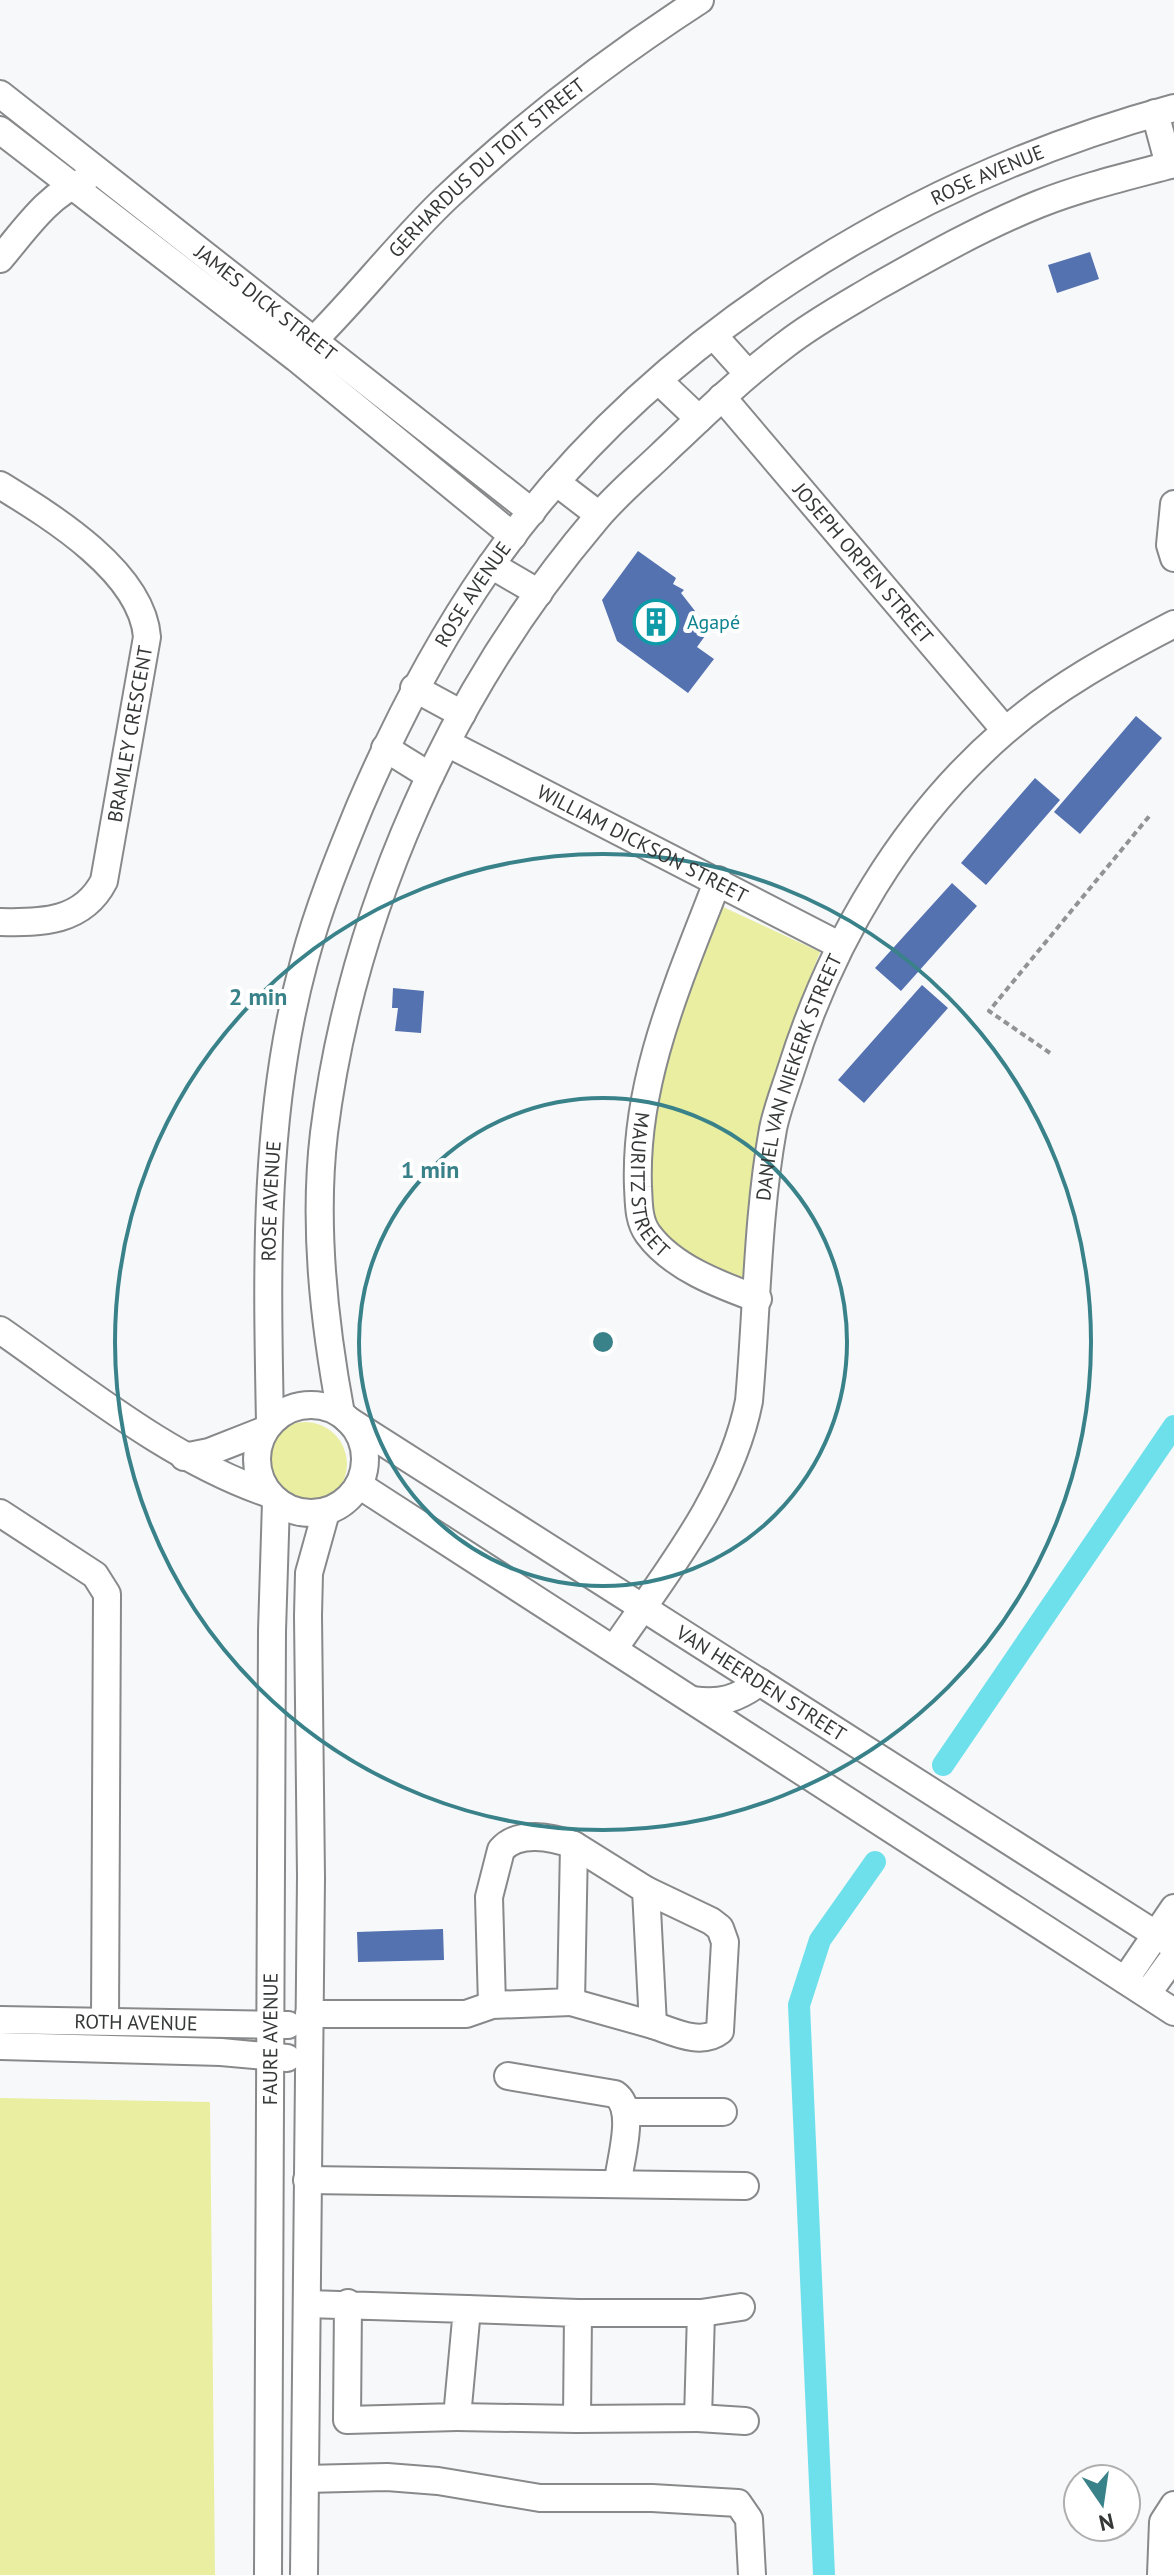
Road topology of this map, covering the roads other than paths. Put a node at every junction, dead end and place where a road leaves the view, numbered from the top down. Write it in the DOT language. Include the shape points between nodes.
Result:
graph roads {
  1 [pos="700,0"];
  2 [pos="0,94"];
  3 [pos="1165,111"];
  4 [pos="0,130"];
  5 [pos="1172,164"];
  6 [pos="102,175"];
  7 [pos="71,186"];
  8 [pos="0,259"];
  9 [pos="714,336"];
  10 [pos="316,339"];
  11 [pos="296,358"];
  12 [pos="748,374"];
  13 [pos="659,381"];
  14 [pos="722,397"];
  15 [pos="699,419"];
  16 [pos="556,482"];
  17 [pos="0,485"];
  18 [pos="1174,504"];
  19 [pos="532,512"];
  20 [pos="599,515"];
  21 [pos="513,536"];
  22 [pos="1174,558"];
  23 [pos="491,565"];
  24 [pos="539,593"];
  25 [pos="1174,624"];
  26 [pos="414,688"];
  27 [pos="462,714"];
  28 [pos="1005,730"];
  29 [pos="447,743"];
  30 [pos="385,748"];
  31 [pos="430,776"];
  32 [pos="718,880"];
  33 [pos="0,922"];
  34 [pos="839,945"];
  35 [pos="758,1299"];
  36 [pos="0,1330"];
  37 [pos="344,1417"];
  38 [pos="267,1426"];
  39 [pos="184,1457"];
  40 [pos="359,1485"];
  41 [pos="272,1497"];
  42 [pos="326,1512"];
  43 [pos="0,1513"];
  44 [pos="644,1606"];
  45 [pos="614,1649"];
  46 [pos="760,1682"];
  47 [pos="693,1700"];
  48 [pos="311,1778"];
  49 [pos="274,1786"];
  50 [pos="574,1845"];
  51 [pos="646,1890"];
  52 [pos="1174,1908"];
  53 [pos="1166,1940"];
  54 [pos="1174,1957"];
  55 [pos="1136,1987"];
  56 [pos="571,2002"];
  57 [pos="492,2005"];
  58 [pos="1174,2012"];
  59 [pos="0,2020"];
  60 [pos="308,2020"];
  61 [pos="105,2021"];
  62 [pos="271,2023"];
  63 [pos="653,2025"];
  64 [pos="0,2046"];
  65 [pos="270,2058"];
  66 [pos="307,2058"];
  67 [pos="508,2076"];
  68 [pos="626,2112"];
  69 [pos="723,2112"];
  70 [pos="307,2180"];
  71 [pos="618,2182"];
  72 [pos="745,2186"];
  73 [pos="348,2303"];
  74 [pos="307,2304"];
  75 [pos="741,2307"];
  76 [pos="467,2309"];
  77 [pos="578,2313"];
  78 [pos="701,2313"];
  79 [pos="457,2417"];
  80 [pos="698,2418"];
  81 [pos="577,2419"];
  82 [pos="307,2420"];
  83 [pos="347,2420"];
  84 [pos="745,2421"];
  85 [pos="305,2479"];
  86 [pos="1174,2505"];
  87 [pos="268,2575"];
  88 [pos="304,2575"];
  89 [pos="752,2575"];
  90 [pos="1161,2575"];
  1 -- 10 [label="street, GERHARDUS DU TOIT STREET" via="577,85 504,145 392,252"];
  2 -- 6 [label="street, JAMES DICK STREET"];
  3 -- 5 [label="street"];
  3 -- 9 [label="street, ROSE AVENUE" via="1089,133 942,196 834,253"];
  4 -- 7 [label="street, JAMES DICK STREET"];
  5 -- 12 [label="street" via="1038,205 940,251 788,342"];
  6 -- 7 [label="street"];
  6 -- 10 [label="street, JAMES DICK STREET"];
  7 -- 8 [label="street"];
  7 -- 11 [label="street, JAMES DICK STREET"];
  9 -- 12 [label="street"];
  9 -- 13 [label="street, ROSE AVENUE"];
  10 -- 11 [label="street, GERHARDUS DU TOIT STREET"];
  10 -- 19 [label="street, JAMES DICK STREET"];
  11 -- 21 [label="street, JAMES DICK STREET"];
  12 -- 14 [label="street"];
  13 -- 15 [label="street"];
  13 -- 16 [label="street, ROSE AVENUE"];
  14 -- 15 [label="street"];
  14 -- 28 [label="street, JOSEPH ORPEN STREET"];
  15 -- 20 [label="street"];
  16 -- 19 [label="street, ROSE AVENUE"];
  16 -- 20 [label="street"];
  17 -- 33 [label="street, BRAMLEY CRESCENT" via="110,565 140,605 147,637 104,881 81,909 53,920"];
  18 -- 22 [label="street"];
  19 -- 21 [label="street, ROSE AVENUE"];
  20 -- 24 [label="street"];
  21 -- 23 [label="street, ROSE AVENUE"];
  23 -- 24 [label="street"];
  23 -- 26 [label="street, ROSE AVENUE"];
  24 -- 27 [label="street"];
  25 -- 28 [label="street, DANIEL VAN NIEKERK STREET" via="1098,666"];
  26 -- 27 [label="street"];
  26 -- 30 [label="street, ROSE AVENUE"];
  27 -- 29 [label="street"];
  28 -- 34 [label="street, DANIEL VAN NIEKERK STREET" via="895,853"];
  29 -- 31 [label="street"];
  29 -- 32 [label="street, WILLIAM DICKSON STREET"];
  30 -- 31 [label="street"];
  30 -- 38 [label="street, ROSE AVENUE" via="335,866 303,963 289,1037 268,1205"];
  31 -- 37 [label="street" via="379,898 359,963 324,1137 323,1303"];
  32 -- 34 [label="street, WILLIAM DICKSON STREET"];
  32 -- 35 [label="street, MAURITZ STREET" via="672,1001 646,1089 637,1150 639,1204 647,1233 659,1246 692,1270"];
  34 -- 35 [label="street, DANIEL VAN NIEKERK STREET" via="773,1127"];
  35 -- 44 [label="street, DANIEL VAN NIEKERK STREET" via="743,1431 712,1499"];
  36 -- 39 [label="street"];
  37 -- 38 [label="street" via="312,1405 282,1413"];
  37 -- 40 [label="street" via="357,1430 365,1458"];
  37 -- 44 [label="street, VAN HEERDEN STREET"];
  38 -- 39 [label="street" via="209,1452"];
  38 -- 41 [label="street" via="256,1461"];
  39 -- 41 [label="street"];
  40 -- 42 [label="street" via="347,1500"];
  40 -- 45 [label="street"];
  41 -- 42 [label="street" via="305,1514"];
  41 -- 49 [label="street, FAURE AVENUE"];
  42 -- 48 [label="street, FAURE AVENUE" via="309,1573"];
  43 -- 61 [label="street" via="95,1575 107,1594"];
  44 -- 45 [label="street, DANIEL VAN NIEKERK STREET"];
  44 -- 46 [label="street, VAN HEERDEN STREET"];
  45 -- 47 [label="street"];
  46 -- 47 [label="street" via="738,1697 716,1703"];
  46 -- 53 [label="street, VAN HEERDEN STREET"];
  47 -- 55 [label="street"];
  48 -- 49 [label="street"];
  48 -- 60 [label="street, FAURE AVENUE"];
  49 -- 62 [label="street, FAURE AVENUE"];
  50 -- 51 [label="street"];
  50 -- 56 [label="street"];
  50 -- 57 [label="street" via="520,1838 501,1850 489,1897"];
  51 -- 63 [label="street"];
  51 -- 63 [label="street, ROTH AVENUE" via="711,1921 725,1942 720,2031 706,2039"];
  52 -- 53 [label="street"];
  53 -- 55 [label="street"];
  54 -- 55 [label="street"];
  55 -- 58 [label="street"];
  56 -- 57 [label="street, ROTH AVENUE"];
  56 -- 63 [label="street, ROTH AVENUE"];
  57 -- 60 [label="street, ROTH AVENUE" via="466,2014"];
  59 -- 61 [label="street, ROTH AVENUE"];
  60 -- 62 [label="street, ROTH AVENUE"];
  60 -- 66 [label="street, FAURE AVENUE"];
  61 -- 62 [label="street, ROTH AVENUE"];
  62 -- 65 [label="street, FAURE AVENUE"];
  64 -- 65 [label="street, ROTH AVENUE"];
  65 -- 66 [label="street, ROTH AVENUE"];
  65 -- 87 [label="street, FAURE AVENUE"];
  66 -- 70 [label="street, FAURE AVENUE"];
  67 -- 68 [label="street" via="615,2094"];
  68 -- 69 [label="street"];
  68 -- 71 [label="street"];
  70 -- 71 [label="street"];
  70 -- 74 [label="street, FAURE AVENUE"];
  71 -- 72 [label="street"];
  73 -- 74 [label="street"];
  73 -- 76 [label="street"];
  73 -- 83 [label="street"];
  74 -- 82 [label="street, FAURE AVENUE"];
  75 -- 78 [label="street"];
  76 -- 77 [label="street"];
  76 -- 79 [label="street"];
  77 -- 78 [label="street"];
  77 -- 81 [label="street"];
  78 -- 80 [label="street"];
  79 -- 81 [label="street"];
  79 -- 83 [label="street"];
  80 -- 81 [label="street"];
  80 -- 84 [label="street"];
  82 -- 83 [label="street"];
  82 -- 85 [label="street, FAURE AVENUE"];
  85 -- 88 [label="street, FAURE AVENUE"];
  85 -- 89 [label="street" via="387,2477 540,2498 738,2503 749,2519"];
  86 -- 90 [label="street" via="1163,2522"];
}
